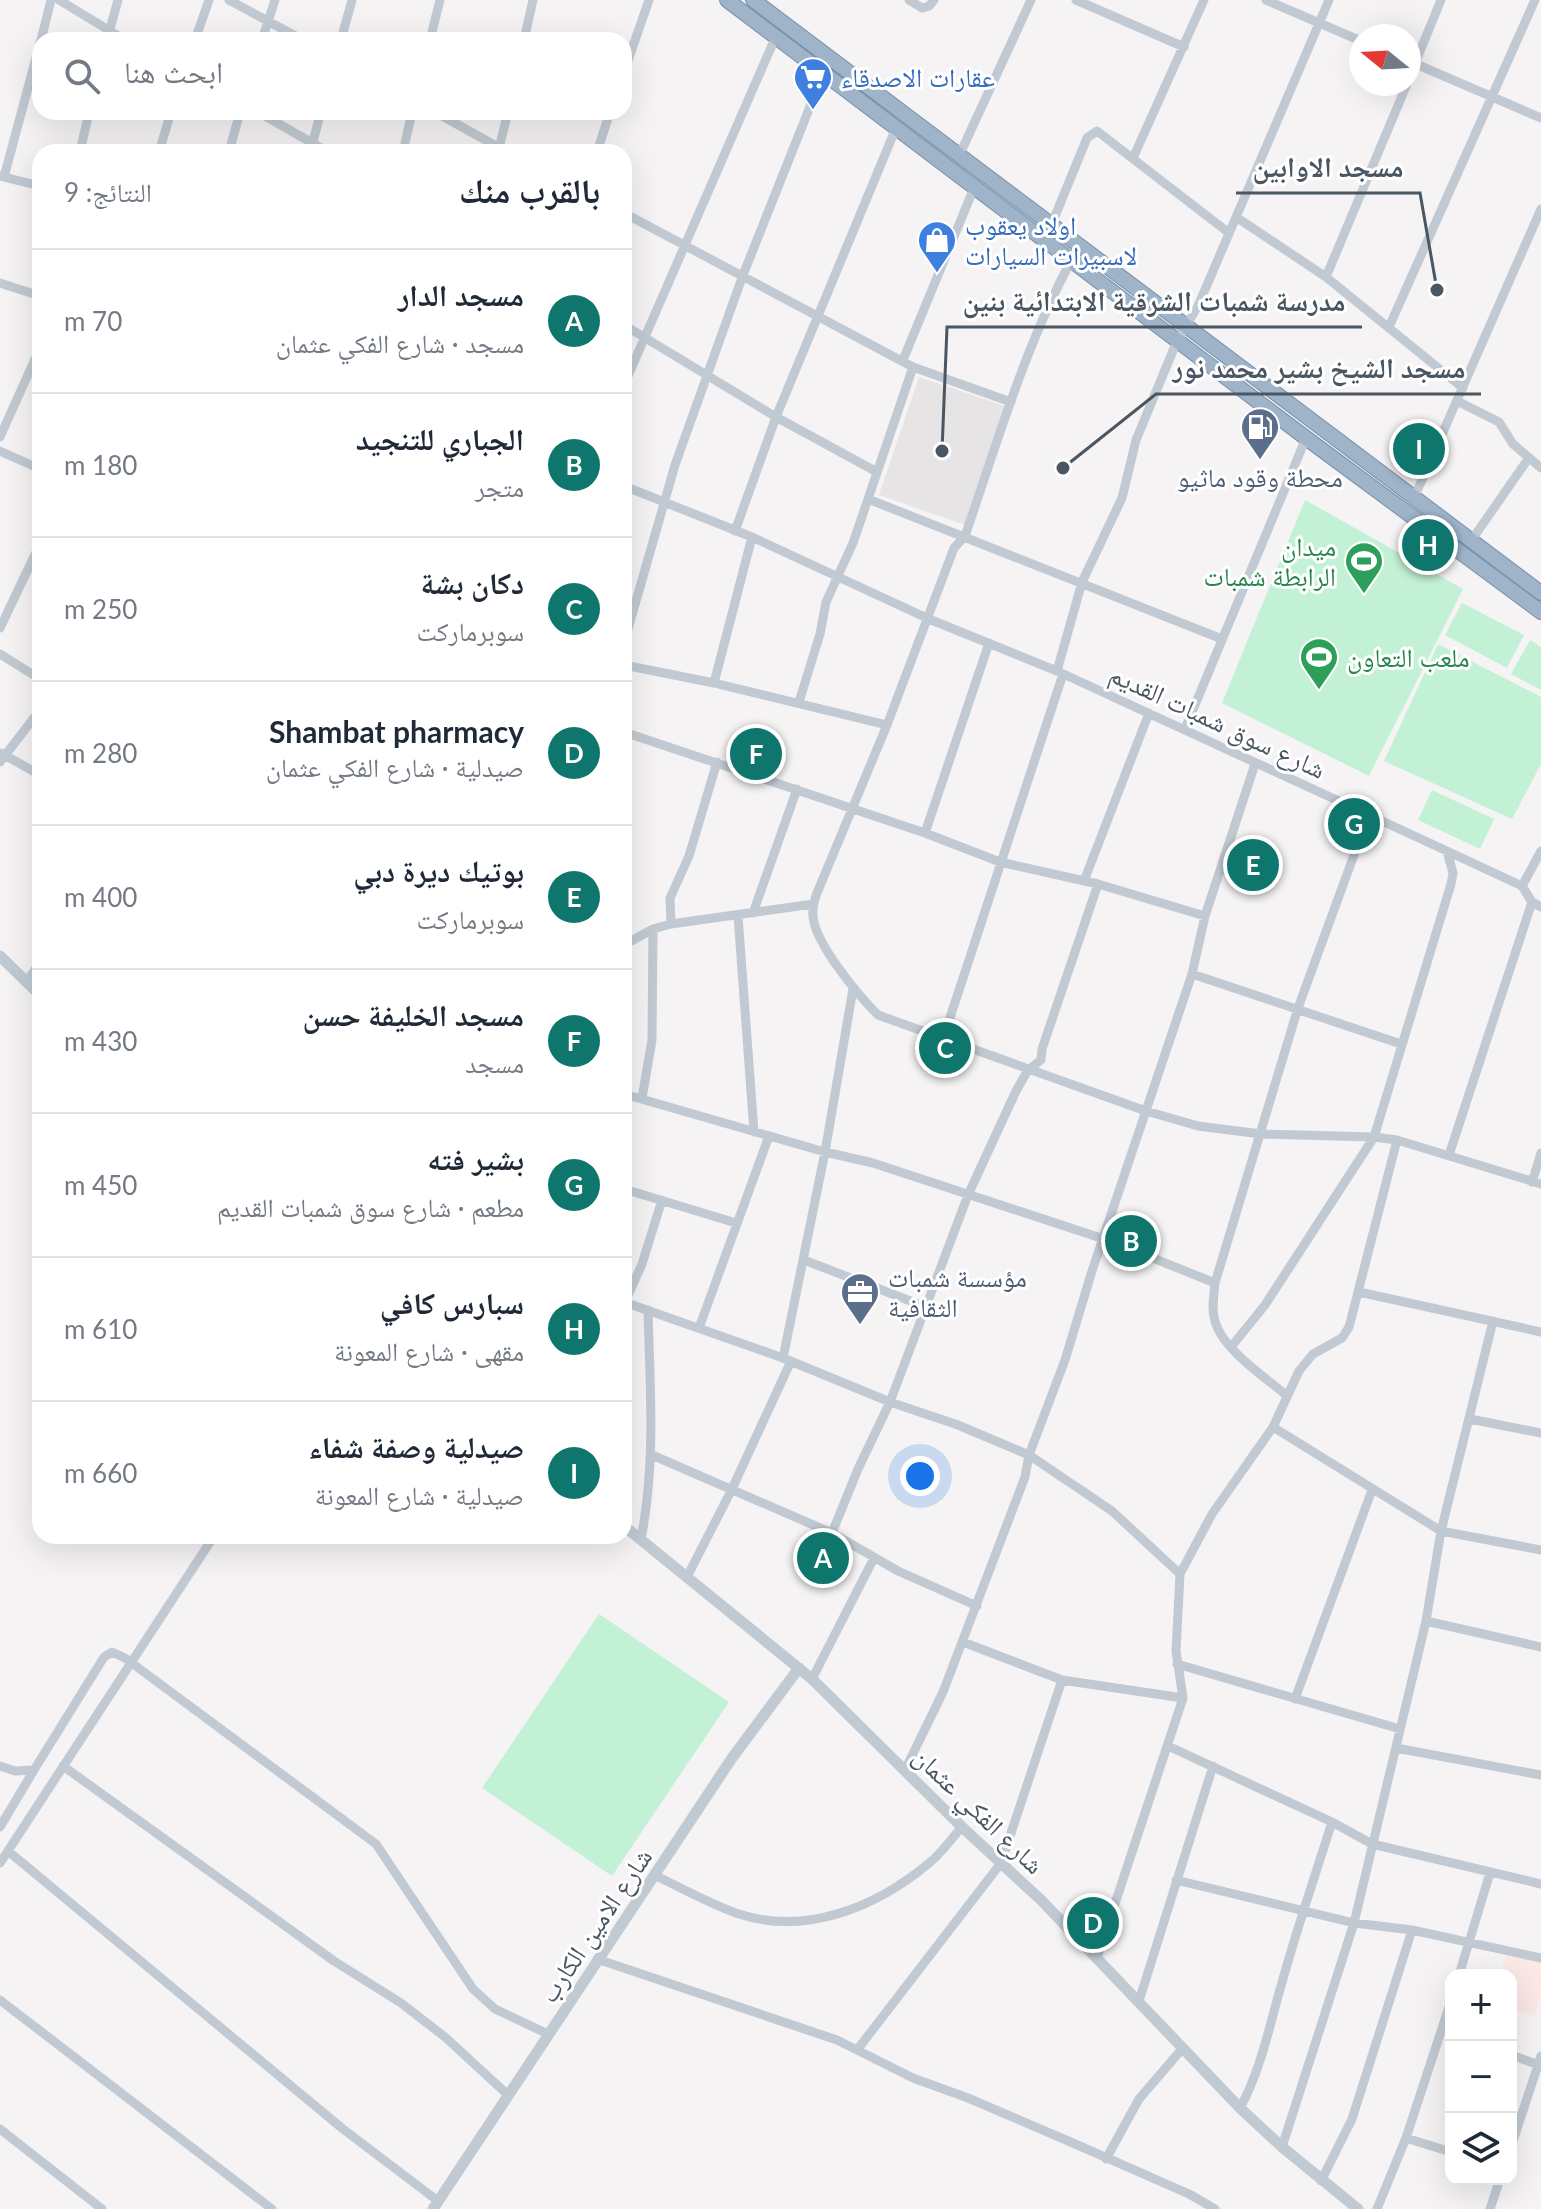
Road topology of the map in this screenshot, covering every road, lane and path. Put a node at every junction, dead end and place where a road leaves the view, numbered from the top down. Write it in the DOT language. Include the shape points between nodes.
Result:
graph roads {
  1 [pos="51,0"];
  2 [pos="59,0"];
  3 [pos="118,0"];
  4 [pos="209,0"];
  5 [pos="229,0"];
  6 [pos="275,0"];
  7 [pos="352,0"];
  8 [pos="440,0"];
  9 [pos="533,0"];
  10 [pos="649,0"];
  11 [pos="727,0"];
  12 [pos="753,0"];
  13 [pos="909,0"];
  14 [pos="934,0"];
  15 [pos="1031,0"];
  16 [pos="1076,0"];
  17 [pos="1204,0"];
  18 [pos="1266,0"];
  19 [pos="1329,0"];
  20 [pos="1441,0"];
  21 [pos="1535,0"];
  22 [pos="268,21"];
  23 [pos="1318,23"];
  24 [pos="43,32"];
  25 [pos="103,32"];
  26 [pos="109,32"];
  27 [pos="198,32"];
  28 [pos="265,32"];
  29 [pos="288,32"];
  30 [pos="343,32"];
  31 [pos="432,32"];
  32 [pos="526,32"];
  33 [pos="776,36"];
  34 [pos="1349,36"];
  35 [pos="1421,43"];
  36 [pos="1184,47"];
  37 [pos="632,49"];
  38 [pos="1421,66"];
  39 [pos="32,70"];
  40 [pos="823,74"];
  41 [pos="1492,95"];
  42 [pos="1402,96"];
  43 [pos="1541,118"];
  44 [pos="87,120"];
  45 [pos="169,120"];
  46 [pos="238,120"];
  47 [pos="270,120"];
  48 [pos="319,120"];
  49 [pos="410,120"];
  50 [pos="449,120"];
  51 [pos="507,120"];
  52 [pos="607,120"];
  53 [pos="896,128"];
  54 [pos="82,144"];
  55 [pos="161,144"];
  56 [pos="231,144"];
  57 [pos="305,144"];
  58 [pos="312,144"];
  59 [pos="405,144"];
  60 [pos="490,144"];
  61 [pos="503,144"];
  62 [pos="600,144"];
  63 [pos="959,156"];
  64 [pos="1133,158"];
  65 [pos="2,176"];
  66 [pos="32,184"];
  67 [pos="974,188"];
  68 [pos="1541,209"];
  69 [pos="632,217"];
  70 [pos="1236,217"];
  71 [pos="1051,226"];
  72 [pos="1229,233"];
  73 [pos="684,244"];
  74 [pos="1072,259"];
  75 [pos="743,275"];
  76 [pos="1326,277"];
  77 [pos="0,284"];
  78 [pos="32,291"];
  79 [pos="818,316"];
  80 [pos="1185,327"];
  81 [pos="1389,327"];
  82 [pos="632,330"];
  83 [pos="644,337"];
  84 [pos="1177,341"];
  85 [pos="903,360"];
  86 [pos="32,366"];
  87 [pos="632,366"];
  88 [pos="913,367"];
  89 [pos="707,374"];
  90 [pos="1463,388"];
  91 [pos="1457,401"];
  92 [pos="1011,402"];
  93 [pos="776,417"];
  94 [pos="0,437"];
  95 [pos="1306,438"];
  96 [pos="0,451"];
  97 [pos="1528,459"];
  98 [pos="32,465"];
  99 [pos="1541,468"];
  100 [pos="877,472"];
  101 [pos="632,489"];
  102 [pos="1414,498"];
  103 [pos="868,499"];
  104 [pos="663,501"];
  105 [pos="735,531"];
  106 [pos="965,536"];
  107 [pos="752,537"];
  108 [pos="1471,541"];
  109 [pos="32,561"];
  110 [pos="835,578"];
  111 [pos="1082,582"];
  112 [pos="1541,593"];
  113 [pos="1541,612"];
  114 [pos="632,614"];
  115 [pos="929,619"];
  116 [pos="0,628"];
  117 [pos="1222,639"];
  118 [pos="989,643"];
  119 [pos="0,654"];
  120 [pos="632,667"];
  121 [pos="1060,672"];
  122 [pos="32,674"];
  123 [pos="714,683"];
  124 [pos="799,702"];
  125 [pos="1149,713"];
  126 [pos="32,720"];
  127 [pos="887,725"];
  128 [pos="1185,729"];
  129 [pos="632,735"];
  130 [pos="1,757"];
  131 [pos="717,762"];
  132 [pos="1255,764"];
  133 [pos="32,771"];
  134 [pos="797,789"];
  135 [pos="854,808"];
  136 [pos="1369,814"];
  137 [pos="925,833"];
  138 [pos="1447,851"];
  139 [pos="1541,851"];
  140 [pos="1000,862"];
  141 [pos="1084,881"];
  142 [pos="1098,884"];
  143 [pos="1522,886"];
  144 [pos="813,904"];
  145 [pos="1536,905"];
  146 [pos="753,913"];
  147 [pos="738,916"];
  148 [pos="1205,916"];
  149 [pos="671,924"];
  150 [pos="653,929"];
  151 [pos="632,941"];
  152 [pos="0,956"];
  153 [pos="32,974"];
  154 [pos="1192,974"];
  155 [pos="27,981"];
  156 [pos="32,986"];
  157 [pos="853,989"];
  158 [pos="1298,1008"];
  159 [pos="943,1039"];
  160 [pos="1401,1044"];
  161 [pos="1028,1070"];
  162 [pos="632,1096"];
  163 [pos="642,1098"];
  164 [pos="1146,1111"];
  165 [pos="754,1132"];
  166 [pos="1261,1134"];
  167 [pos="769,1136"];
  168 [pos="1374,1137"];
  169 [pos="1397,1140"];
  170 [pos="825,1152"];
  171 [pos="1541,1153"];
  172 [pos="1449,1155"];
  173 [pos="1536,1183"];
  174 [pos="632,1191"];
  175 [pos="968,1195"];
  176 [pos="662,1200"];
  177 [pos="736,1223"];
  178 [pos="1103,1238"];
  179 [pos="804,1260"];
  180 [pos="1215,1283"];
  181 [pos="632,1285"];
  182 [pos="1359,1292"];
  183 [pos="632,1305"];
  184 [pos="926,1307"];
  185 [pos="648,1310"];
  186 [pos="1493,1321"];
  187 [pos="699,1328"];
  188 [pos="1541,1332"];
  189 [pos="1231,1347"];
  190 [pos="787,1360"];
  191 [pos="1286,1395"];
  192 [pos="890,1402"];
  193 [pos="1470,1419"];
  194 [pos="1273,1427"];
  195 [pos="1541,1433"];
  196 [pos="652,1455"];
  197 [pos="1029,1455"];
  198 [pos="732,1489"];
  199 [pos="1372,1490"];
  200 [pos="1441,1531"];
  201 [pos="632,1532"];
  202 [pos="832,1533"];
  203 [pos="641,1539"];
  204 [pos="209,1544"];
  205 [pos="1541,1550"];
  206 [pos="874,1558"];
  207 [pos="1180,1574"];
  208 [pos="687,1577"];
  209 [pos="977,1606"];
  210 [pos="1426,1621"];
  211 [pos="963,1642"];
  212 [pos="1541,1647"];
  213 [pos="131,1663"];
  214 [pos="1177,1664"];
  215 [pos="799,1668"];
  216 [pos="812,1679"];
  217 [pos="1062,1680"];
  218 [pos="1183,1698"];
  219 [pos="1295,1699"];
  220 [pos="1400,1729"];
  221 [pos="1168,1746"];
  222 [pos="1396,1748"];
  223 [pos="0,1766"];
  224 [pos="63,1766"];
  225 [pos="1213,1766"];
  226 [pos="34,1770"];
  227 [pos="905,1770"];
  228 [pos="1541,1775"];
  229 [pos="1332,1822"];
  230 [pos="0,1827"];
  231 [pos="962,1827"];
  232 [pos="1372,1844"];
  233 [pos="8,1851"];
  234 [pos="0,1863"];
  235 [pos="1001,1863"];
  236 [pos="1490,1873"];
  237 [pos="654,1875"];
  238 [pos="1176,1880"];
  239 [pos="1541,1882"];
  240 [pos="1304,1910"];
  241 [pos="1354,1923"];
  242 [pos="1412,1930"];
  243 [pos="1470,1942"];
  244 [pos="1097,1958"];
  245 [pos="1541,1958"];
  246 [pos="597,1959"];
  247 [pos="1461,1969"];
  248 [pos="0,2000"];
  249 [pos="1139,2001"];
  250 [pos="548,2034"];
  251 [pos="1445,2036"];
  252 [pos="1182,2049"];
  253 [pos="857,2050"];
  254 [pos="1517,2058"];
  255 [pos="1539,2068"];
  256 [pos="508,2095"];
  257 [pos="1240,2108"];
  258 [pos="0,2129"];
  259 [pos="1517,2130"];
  260 [pos="1406,2138"];
  261 [pos="1282,2147"];
  262 [pos="1445,2150"];
  263 [pos="1106,2159"];
  264 [pos="1321,2181"];
  265 [pos="1498,2185"];
  266 [pos="435,2205"];
  267 [pos="102,2209"];
  268 [pos="272,2209"];
  269 [pos="1215,2209"];
  270 [pos="1358,2209"];
  271 [pos="1377,2209"];
  272 [pos="1490,2209"];
  1 -- 24 [label="street"];
  2 -- 25 [label="street"];
  3 -- 26 [label="street"];
  4 -- 27 [label="street"];
  5 -- 22 [label="street"];
  6 -- 22 [label="street"];
  7 -- 30 [label="street"];
  8 -- 31 [label="street"];
  9 -- 32 [label="street"];
  10 -- 37 [label="street"];
  11 -- 33 [label="highway"];
  12 -- 63 [label="highway"];
  13 -- 14 [label="street" via="922,8"];
  15 -- 63 [label="street"];
  16 -- 36 [label="street"];
  17 -- 36 [label="street"];
  18 -- 23 [label="street"];
  19 -- 23 [label="street"];
  20 -- 35 [label="street"];
  21 -- 41 [label="street"];
  22 -- 28 [label="street"];
  22 -- 29 [label="street"];
  23 -- 34 [label="street"];
  23 -- 70 [label="street"];
  33 -- 40 [label="highway"];
  33 -- 73 [label="street"];
  36 -- 64 [label="street"];
  38 -- 41 [label="street"];
  39 -- 65 [label="street"];
  40 -- 53 [label="highway"];
  40 -- 75 [label="street"];
  41 -- 43 [label="street"];
  41 -- 81 [label="street"];
  42 -- 76 [label="street"];
  44 -- 54 [label="street"];
  45 -- 55 [label="street"];
  46 -- 56 [label="street"];
  47 -- 57 [label="street"];
  48 -- 58 [label="street"];
  49 -- 59 [label="street"];
  50 -- 60 [label="street"];
  51 -- 61 [label="street"];
  52 -- 62 [label="street"];
  53 -- 67 [label="highway"];
  53 -- 79 [label="street"];
  63 -- 71 [label="highway"];
  64 -- 71 [label="street" via="1097,131 1087,138"];
  64 -- 72 [label="street"];
  65 -- 66 [label="street"];
  67 -- 74 [label="highway"];
  67 -- 85 [label="street"];
  68 -- 90 [label="street"];
  69 -- 73 [label="street"];
  70 -- 72 [label="street"];
  70 -- 76 [label="street"];
  71 -- 80 [label="highway"];
  72 -- 80 [label="street"];
  73 -- 75 [label="street"];
  73 -- 83 [label="street"];
  74 -- 84 [label="highway"];
  74 -- 92 [label="street"];
  75 -- 79 [label="street"];
  75 -- 89 [label="street"];
  76 -- 81 [label="street"];
  77 -- 78 [label="street"];
  79 -- 85 [label="street"];
  79 -- 93 [label="street"];
  80 -- 84 [label="street"];
  80 -- 102 [label="highway"];
  81 -- 90 [label="street"];
  82 -- 83 [label="street"];
  83 -- 87 [label="street"];
  83 -- 89 [label="street"];
  84 -- 95 [label="highway"];
  84 -- 111 [label="street" via="1136,440 1118,509"];
  85 -- 88 [label="street"];
  86 -- 94 [label="street"];
  88 -- 92 [label="street"];
  88 -- 100 [label="street"];
  89 -- 93 [label="street"];
  89 -- 104 [label="street"];
  90 -- 91 [label="street"];
  91 -- 97 [label="street" via="1499,422"];
  91 -- 102 [label="street"];
  92 -- 106 [label="street"];
  93 -- 100 [label="street"];
  93 -- 105 [label="street"];
  95 -- 113 [label="highway"];
  95 -- 117 [label="street"];
  96 -- 98 [label="street"];
  97 -- 99 [label="street"];
  97 -- 108 [label="street"];
  100 -- 103 [label="street"];
  101 -- 104 [label="street, شارع سوق شمبات القديم"];
  102 -- 108 [label="highway"];
  103 -- 106 [label="street"];
  103 -- 110 [label="street"];
  104 -- 105 [label="street, شارع سوق شمبات القديم"];
  104 -- 114 [label="street"];
  105 -- 107 [label="street, شارع سوق شمبات القديم"];
  106 -- 111 [label="street"];
  106 -- 115 [label="street" via="954,548"];
  107 -- 110 [label="street, شارع سوق شمبات القديم"];
  107 -- 123 [label="street"];
  108 -- 112 [label="highway"];
  109 -- 116 [label="street"];
  110 -- 115 [label="street, شارع سوق شمبات القديم"];
  110 -- 124 [label="street"];
  111 -- 117 [label="street"];
  111 -- 121 [label="street"];
  115 -- 118 [label="street, شارع سوق شمبات القديم"];
  115 -- 127 [label="street"];
  117 -- 128 [label="street"];
  118 -- 121 [label="street, شارع سوق شمبات القديم"];
  118 -- 137 [label="street"];
  119 -- 122 [label="street"];
  120 -- 123 [label="street"];
  121 -- 125 [label="street, شارع سوق شمبات القديم"];
  121 -- 140 [label="street"];
  123 -- 124 [label="street"];
  124 -- 127 [label="street"];
  125 -- 128 [label="street, شارع سوق شمبات القديم"];
  125 -- 141 [label="street"];
  126 -- 130 [label="street"];
  127 -- 135 [label="street"];
  128 -- 132 [label="street, شارع سوق شمبات القديم"];
  129 -- 131 [label="street"];
  130 -- 133 [label="street"];
  131 -- 134 [label="street"];
  131 -- 149 [label="street" via="689,856 670,898"];
  132 -- 136 [label="street, شارع سوق شمبات القديم"];
  132 -- 148 [label="street"];
  134 -- 135 [label="street"];
  134 -- 146 [label="street"];
  135 -- 137 [label="street"];
  135 -- 144 [label="street"];
  136 -- 138 [label="street, شارع سوق شمبات القديم"];
  136 -- 158 [label="street"];
  137 -- 140 [label="street"];
  138 -- 143 [label="street, شارع سوق شمبات القديم"];
  138 -- 160 [label="street" via="1451,884"];
  139 -- 143 [label="street"];
  140 -- 141 [label="street"];
  140 -- 159 [label="street"];
  141 -- 142 [label="street"];
  142 -- 148 [label="street"];
  142 -- 161 [label="street" via="1041,1060"];
  143 -- 145 [label="street"];
  144 -- 146 [label="street"];
  144 -- 157 [label="street" via="815,927"];
  145 -- 172 [label="street"];
  146 -- 147 [label="street"];
  147 -- 149 [label="street"];
  147 -- 165 [label="street"];
  148 -- 154 [label="street"];
  149 -- 150 [label="street"];
  150 -- 151 [label="street"];
  150 -- 163 [label="street" via="652,1040"];
  152 -- 155 [label="street"];
  153 -- 155 [label="street"];
  154 -- 158 [label="street"];
  154 -- 164 [label="street"];
  155 -- 156 [label="street"];
  157 -- 159 [label="street" via="878,1015"];
  157 -- 170 [label="street"];
  158 -- 160 [label="street"];
  158 -- 166 [label="street"];
  159 -- 161 [label="street"];
  160 -- 168 [label="street"];
  161 -- 164 [label="street"];
  161 -- 175 [label="street"];
  162 -- 163 [label="street"];
  163 -- 165 [label="street"];
  164 -- 166 [label="street" via="1198,1126"];
  164 -- 178 [label="street"];
  165 -- 167 [label="street"];
  166 -- 168 [label="street"];
  166 -- 180 [label="street"];
  167 -- 170 [label="street"];
  167 -- 177 [label="street"];
  168 -- 169 [label="street"];
  168 -- 189 [label="street" via="1265,1305"];
  169 -- 172 [label="street"];
  169 -- 182 [label="street"];
  170 -- 175 [label="street"];
  170 -- 179 [label="street"];
  171 -- 173 [label="street"];
  172 -- 173 [label="street"];
  174 -- 176 [label="street"];
  175 -- 178 [label="street"];
  175 -- 184 [label="street"];
  176 -- 177 [label="street"];
  176 -- 181 [label="street"];
  177 -- 187 [label="street"];
  178 -- 180 [label="street"];
  178 -- 197 [label="street"];
  179 -- 184 [label="street"];
  179 -- 190 [label="street"];
  180 -- 189 [label="street" via="1215,1323"];
  182 -- 186 [label="street"];
  182 -- 191 [label="street" via="1344,1336 1313,1354"];
  183 -- 185 [label="street"];
  184 -- 192 [label="street"];
  185 -- 187 [label="street"];
  185 -- 196 [label="street"];
  186 -- 188 [label="street"];
  186 -- 193 [label="street"];
  187 -- 190 [label="street"];
  189 -- 191 [label="street"];
  190 -- 192 [label="street"];
  190 -- 198 [label="street"];
  191 -- 194 [label="street"];
  192 -- 197 [label="street"];
  192 -- 202 [label="street"];
  193 -- 195 [label="street"];
  193 -- 200 [label="street"];
  194 -- 199 [label="street"];
  194 -- 207 [label="street" via="1212,1514"];
  196 -- 198 [label="street"];
  196 -- 203 [label="street"];
  197 -- 207 [label="street" via="1112,1511"];
  197 -- 209 [label="street"];
  198 -- 202 [label="street"];
  198 -- 208 [label="street"];
  199 -- 200 [label="street"];
  199 -- 219 [label="street"];
  200 -- 205 [label="street"];
  200 -- 210 [label="street"];
  201 -- 203 [label="street, شارع الفكي عثمان"];
  202 -- 206 [label="street"];
  203 -- 208 [label="street, شارع الفكي عثمان"];
  204 -- 213 [label="street"];
  206 -- 209 [label="street"];
  206 -- 216 [label="street"];
  207 -- 214 [label="street"];
  208 -- 215 [label="street, شارع الفكي عثمان"];
  209 -- 211 [label="street"];
  210 -- 212 [label="street"];
  210 -- 220 [label="street"];
  211 -- 217 [label="street"];
  211 -- 227 [label="street"];
  213 -- 224 [label="street"];
  213 -- 226 [label="street" via="112,1652 104,1657"];
  213 -- 250 [label="street" via="376,1844 473,1989 495,2009"];
  214 -- 218 [label="street"];
  214 -- 219 [label="street"];
  215 -- 216 [label="street, شارع الفكي عثمان"];
  215 -- 237 [label="street, شارع الامين الكارب"];
  216 -- 227 [label="street, شارع الفكي عثمان"];
  217 -- 218 [label="street"];
  217 -- 235 [label="street"];
  218 -- 221 [label="street"];
  219 -- 220 [label="street"];
  220 -- 222 [label="street"];
  221 -- 225 [label="street"];
  221 -- 244 [label="street"];
  222 -- 228 [label="street"];
  222 -- 232 [label="street"];
  223 -- 226 [label="street"];
  224 -- 233 [label="street"];
  224 -- 256 [label="street" via="334,1961 401,2003"];
  225 -- 229 [label="street"];
  225 -- 238 [label="street"];
  226 -- 230 [label="street"];
  227 -- 231 [label="street, شارع الفكي عثمان"];
  229 -- 232 [label="street"];
  229 -- 240 [label="street"];
  231 -- 235 [label="street, شارع الفكي عثمان"];
  231 -- 237 [label="street" via="930,1863 883,1894 813,1921 738,1913"];
  232 -- 236 [label="street"];
  232 -- 241 [label="street"];
  233 -- 234 [label="street"];
  233 -- 266 [label="street"];
  235 -- 244 [label="street, شارع الفكي عثمان"];
  235 -- 253 [label="street"];
  236 -- 239 [label="street"];
  236 -- 243 [label="street"];
  237 -- 246 [label="street, شارع الامين الكارب"];
  238 -- 240 [label="street"];
  238 -- 249 [label="street"];
  240 -- 241 [label="street"];
  240 -- 257 [label="street" via="1268,2039"];
  241 -- 242 [label="street"];
  241 -- 261 [label="street"];
  242 -- 243 [label="street"];
  242 -- 264 [label="street" via="1352,2119"];
  243 -- 245 [label="street"];
  243 -- 247 [label="street"];
  244 -- 249 [label="street, شارع الفكي عثمان"];
  246 -- 250 [label="street, شارع الامين الكارب"];
  246 -- 253 [label="street"];
  248 -- 268 [label="street"];
  249 -- 252 [label="street, شارع الفكي عثمان"];
  250 -- 256 [label="street, شارع الامين الكارب"];
  251 -- 260 [label="street"];
  252 -- 257 [label="street, شارع الفكي عثمان"];
  252 -- 263 [label="street" via="1139,2099"];
  253 -- 263 [label="street"];
  254 -- 255 [label="street"];
  255 -- 259 [label="street"];
  256 -- 266 [label="street, شارع الامين الكارب"];
  257 -- 261 [label="street, شارع الفكي عثمان"];
  258 -- 267 [label="street"];
  260 -- 262 [label="street"];
  260 -- 271 [label="street"];
  261 -- 264 [label="street, شارع الفكي عثمان"];
  263 -- 269 [label="street"];
  264 -- 270 [label="street, شارع الفكي عثمان"];
  265 -- 272 [label="street"];
}
